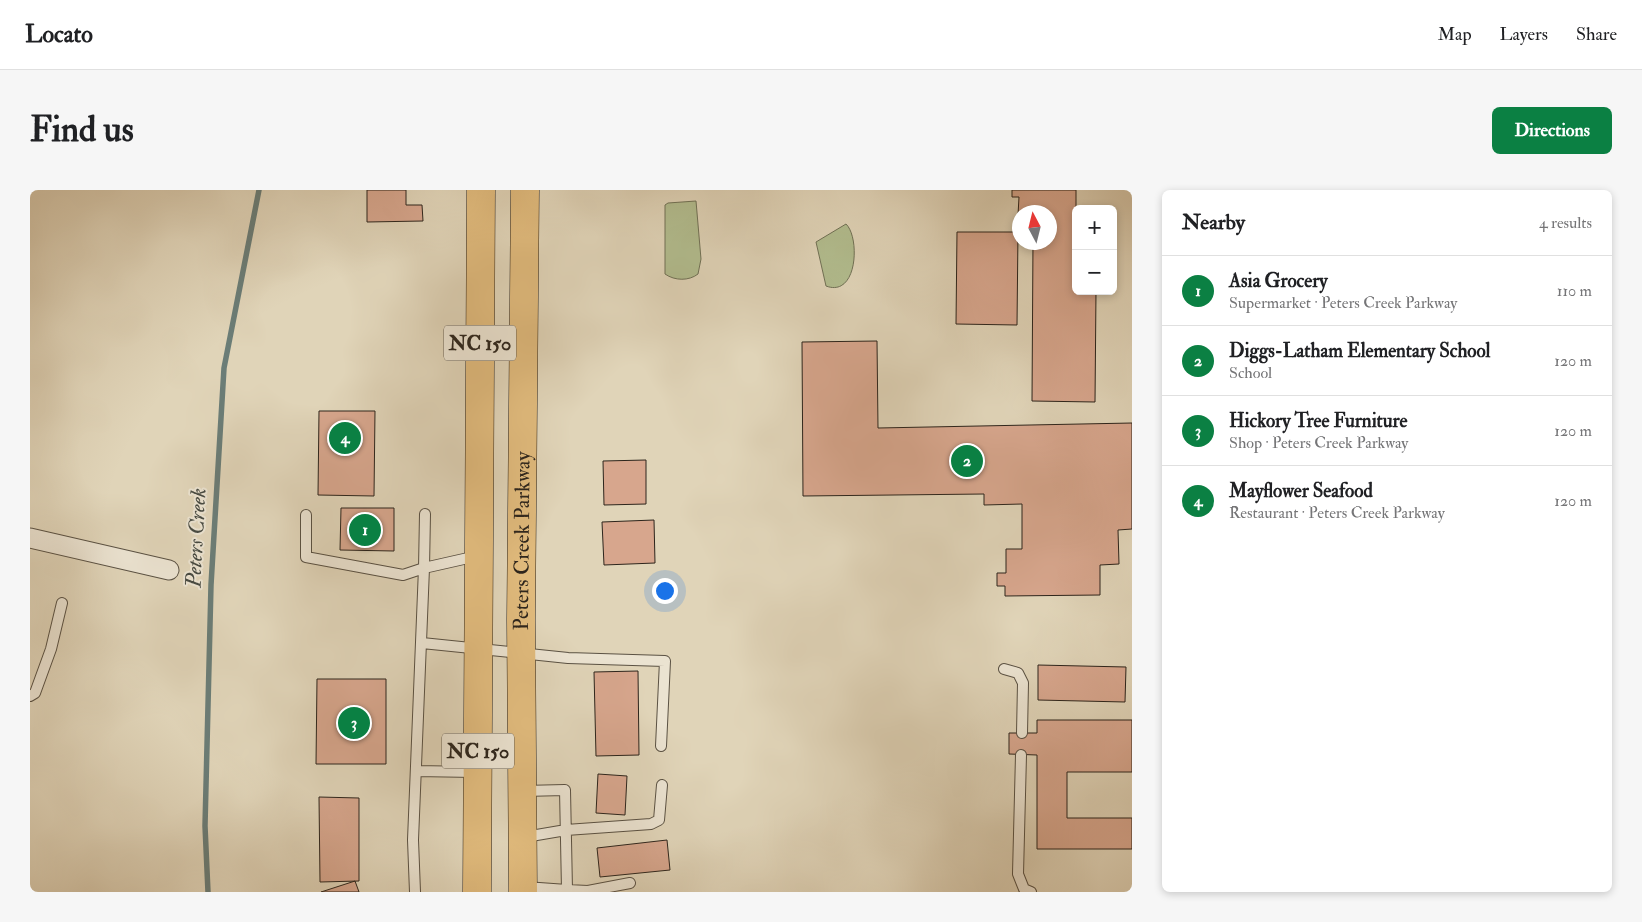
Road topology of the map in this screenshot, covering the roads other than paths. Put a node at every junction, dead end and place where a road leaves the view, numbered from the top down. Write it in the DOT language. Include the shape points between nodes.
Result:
graph roads {
  1 [pos="481,190"];
  2 [pos="524,190"];
  3 [pos="424,514"];
  4 [pos="306,515"];
  5 [pos="30,538"];
  6 [pos="479,555"];
  7 [pos="424,568"];
  8 [pos="169,570"];
  9 [pos="62,603"];
  10 [pos="521,607"];
  11 [pos="479,609"];
  12 [pos="422,643"];
  13 [pos="479,650"];
  14 [pos="521,655"];
  15 [pos="1004,669"];
  16 [pos="30,696"];
  17 [pos="1022,733"];
  18 [pos="661,746"];
  19 [pos="1021,754"];
  20 [pos="416,771"];
  21 [pos="478,772"];
  22 [pos="662,785"];
  23 [pos="522,791"];
  24 [pos="566,830"];
  25 [pos="523,837"];
  26 [pos="630,883"];
  27 [pos="523,889"];
  28 [pos="567,891"];
  29 [pos="415,892"];
  30 [pos="477,892"];
  31 [pos="1031,892"];
  1 -- 6 [label="main road, Peters Creek Parkway / NC 150"];
  2 -- 10 [label="main road, Peters Creek Parkway / NC 150"];
  3 -- 7 [label="lane"];
  4 -- 7 [label="lane" via="306,557 403,575"];
  5 -- 8 [label="street"];
  6 -- 7 [label="lane"];
  6 -- 11 [label="main road, Peters Creek Parkway / NC 150"];
  7 -- 12 [label="lane"];
  9 -- 16 [label="lane" via="51,649 35,693"];
  10 -- 11 [label="main road"];
  10 -- 14 [label="main road, Peters Creek Parkway / NC 150"];
  11 -- 13 [label="main road, Peters Creek Parkway / NC 150"];
  12 -- 13 [label="lane"];
  12 -- 20 [label="lane"];
  13 -- 14 [label="lane"];
  13 -- 21 [label="main road, Peters Creek Parkway / NC 150"];
  14 -- 18 [label="lane" via="665,661"];
  14 -- 23 [label="main road, Peters Creek Parkway / NC 150"];
  15 -- 17 [label="lane" via="1018,673 1023,683"];
  19 -- 31 [label="lane" via="1018,874 1024,889"];
  20 -- 21 [label="lane"];
  20 -- 29 [label="lane"];
  21 -- 30 [label="main road, Peters Creek Parkway / NC 150"];
  22 -- 24 [label="lane" via="659,820 651,824"];
  23 -- 24 [label="lane" via="565,790"];
  23 -- 25 [label="main road, Peters Creek Parkway / NC 150"];
  24 -- 25 [label="lane"];
  24 -- 28 [label="lane"];
  25 -- 27 [label="main road, Peters Creek Parkway / NC 150"];
  26 -- 28 [label="lane" via="588,891"];
  27 -- 28 [label="lane"];
}
